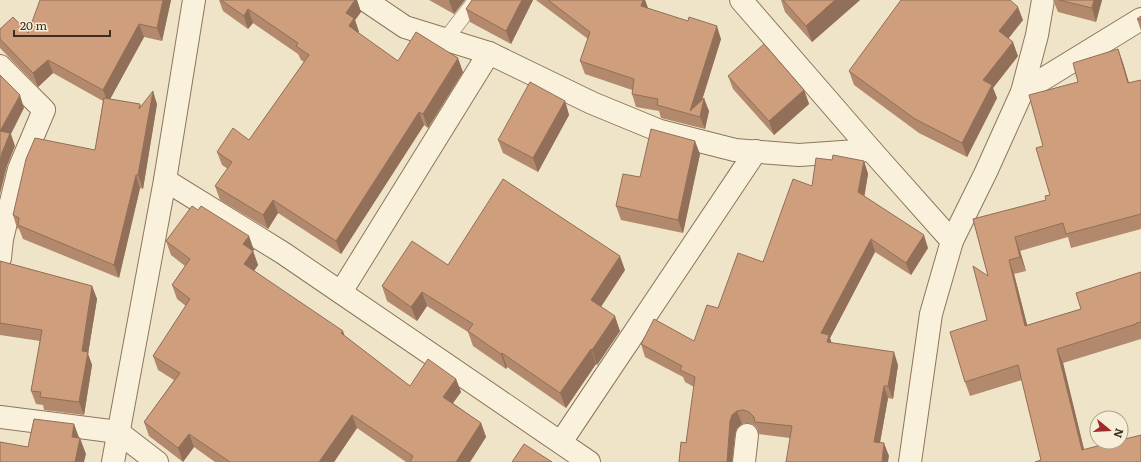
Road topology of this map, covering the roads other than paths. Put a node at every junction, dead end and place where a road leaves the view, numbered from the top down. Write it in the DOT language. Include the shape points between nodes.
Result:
graph roads {
  1 [pos="194,0"];
  2 [pos="365,0"];
  3 [pos="476,0"];
  4 [pos="741,0"];
  5 [pos="1043,0"];
  6 [pos="1141,19"];
  7 [pos="446,40"];
  8 [pos="489,53"];
  9 [pos="0,66"];
  10 [pos="1022,92"];
  11 [pos="871,150"];
  12 [pos="756,151"];
  13 [pos="165,180"];
  14 [pos="952,242"];
  15 [pos="1,245"];
  16 [pos="341,292"];
  17 [pos="0,416"];
  18 [pos="118,432"];
  19 [pos="747,435"];
  20 [pos="560,442"];
  21 [pos="113,462"];
  22 [pos="157,462"];
  23 [pos="590,462"];
  24 [pos="744,462"];
  25 [pos="910,462"];
  1 -- 13 [label="street"];
  2 -- 7 [label="street" via="405,27"];
  3 -- 7 [label="lane"];
  4 -- 11 [label="street"];
  5 -- 10 [label="street"];
  6 -- 10 [label="street"];
  7 -- 8 [label="street"];
  8 -- 12 [label="street" via="592,103 660,131 735,150"];
  8 -- 16 [label="street"];
  9 -- 15 [label="street" via="44,110 19,169"];
  10 -- 14 [label="street"];
  11 -- 12 [label="street" via="799,155"];
  11 -- 14 [label="street"];
  12 -- 20 [label="street"];
  13 -- 16 [label="street"];
  13 -- 18 [label="street"];
  14 -- 25 [label="street" via="931,314"];
  16 -- 20 [label="street"];
  17 -- 18 [label="street"];
  18 -- 21 [label="street"];
  18 -- 22 [label="street"];
  19 -- 24 [label="street"];
  20 -- 23 [label="street"];
}
